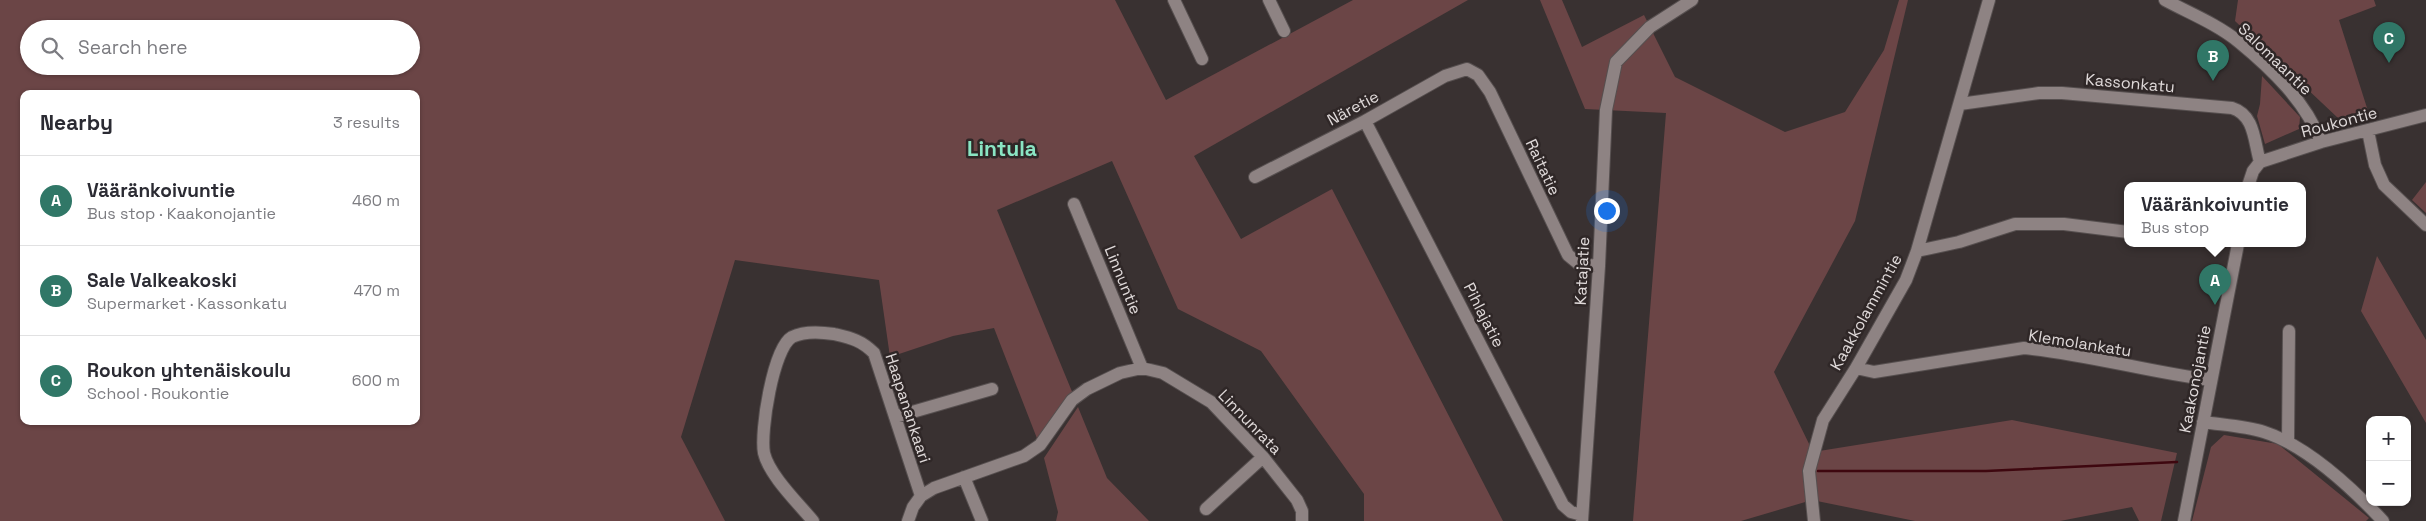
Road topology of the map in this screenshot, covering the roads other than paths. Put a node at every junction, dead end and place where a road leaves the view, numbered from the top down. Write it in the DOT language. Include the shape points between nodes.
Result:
graph roads {
  1 [pos="1174,0"];
  2 [pos="1269,0"];
  3 [pos="1692,0"];
  4 [pos="1989,0"];
  5 [pos="2164,0"];
  6 [pos="1284,31"];
  7 [pos="1202,59"];
  8 [pos="1467,69"];
  9 [pos="1960,104"];
  10 [pos="2426,115"];
  11 [pos="1365,121"];
  12 [pos="2368,131"];
  13 [pos="2321,142"];
  14 [pos="2260,162"];
  15 [pos="1255,177"];
  16 [pos="2249,182"];
  17 [pos="1074,204"];
  18 [pos="2426,225"];
  19 [pos="2124,232"];
  20 [pos="2233,247"];
  21 [pos="1917,251"];
  22 [pos="1599,266"];
  23 [pos="2289,331"];
  24 [pos="1142,368"];
  25 [pos="1856,368"];
  26 [pos="2211,380"];
  27 [pos="992,389"];
  28 [pos="895,417"];
  29 [pos="2203,422"];
  30 [pos="2288,442"];
  31 [pos="1263,457"];
  32 [pos="964,477"];
  33 [pos="921,496"];
  34 [pos="1206,509"];
  35 [pos="1582,518"];
  36 [pos="813,521"];
  37 [pos="908,521"];
  38 [pos="982,521"];
  39 [pos="1302,521"];
  40 [pos="1814,521"];
  41 [pos="2184,521"];
  42 [pos="2384,521"];
  1 -- 7 [label="street"];
  2 -- 6 [label="street"];
  3 -- 22 [label="street, Katajatie" via="1650,27 1616,62 1604,125"];
  4 -- 9 [label="street, Kaakkolammintie"];
  5 -- 13 [label="street, Salomaantie" via="2238,42 2298,99"];
  8 -- 11 [label="street, Näretie" via="1445,76"];
  8 -- 22 [label="street, Raitatie" via="1478,75 1490,92 1568,255 1579,264"];
  9 -- 14 [label="street, Kassonkatu" via="2062,93 2232,108 2242,111 2248,118"];
  9 -- 21 [label="street, Kaakkolammintie"];
  10 -- 12 [label="street, Roukontie"];
  11 -- 15 [label="street, Näretie"];
  11 -- 35 [label="street, Pihlajatie" via="1563,505"];
  12 -- 13 [label="street, Roukontie"];
  12 -- 18 [label="street" via="2384,185"];
  13 -- 14 [label="street, Roukontie"];
  14 -- 16 [label="street"];
  17 -- 24 [label="street, Linnuntie"];
  19 -- 21 [label="street" via="2064,224 2015,224"];
  20 -- 26 [label="street, Kaakonojantie"];
  21 -- 25 [label="street, Kaakkolammintie" via="1906,280"];
  22 -- 35 [label="street, Katajatie"];
  23 -- 30 [label="street"];
  24 -- 31 [label="street, Linnunrata" via="1163,373 1211,402"];
  24 -- 32 [label="street, Linnunrata" via="1120,373 1072,400 1040,445 1024,456"];
  25 -- 26 [label="street, Klemolankatu" via="1874,372 2024,348"];
  25 -- 40 [label="street, Kaakkolammintie" via="1822,420 1813,452 1809,471"];
  26 -- 29 [label="street, Kaakonojantie"];
  27 -- 28 [label="street"];
  28 -- 33 [label="street, Haapanankaari"];
  28 -- 36 [label="street, Haapanankaari" via="874,353 864,342 808,332 792,338 783,347 762,436 764,455 772,470"];
  29 -- 30 [label="street" via="2262,432"];
  29 -- 41 [label="street, Kaakonojantie"];
  30 -- 42 [label="street" via="2360,497"];
  31 -- 34 [label="street"];
  31 -- 39 [label="street, Linnunrata" via="1297,500"];
  32 -- 33 [label="street, Linnunrata"];
  32 -- 38 [label="street"];
  33 -- 37 [label="street"];
}
